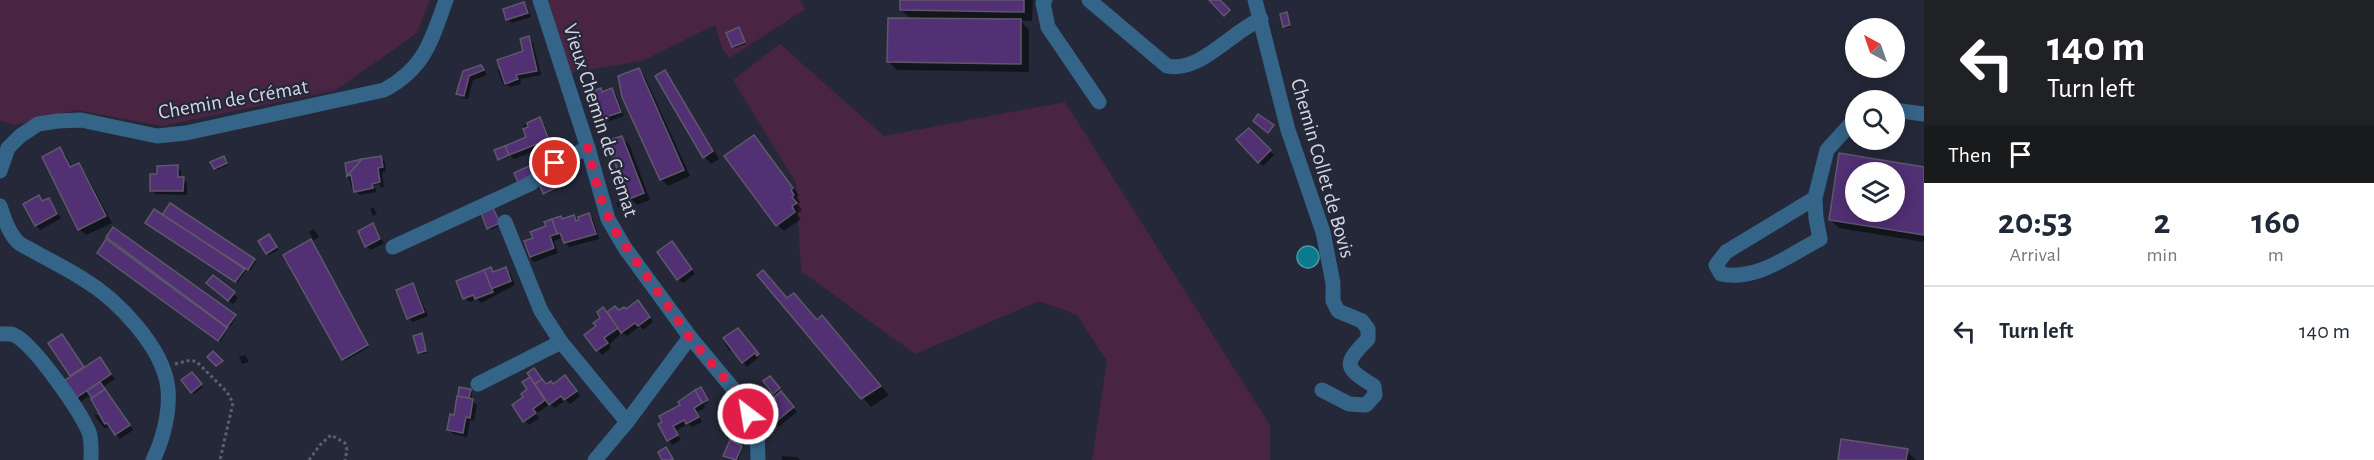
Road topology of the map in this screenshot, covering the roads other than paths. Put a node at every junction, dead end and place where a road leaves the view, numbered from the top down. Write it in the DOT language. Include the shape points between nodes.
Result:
graph roads {
  1 [pos="446,0"];
  2 [pos="540,0"];
  3 [pos="1045,0"];
  4 [pos="1089,0"];
  5 [pos="1255,0"];
  6 [pos="1261,19"];
  7 [pos="1099,102"];
  8 [pos="1905,111"];
  9 [pos="1924,114"];
  10 [pos="1845,130"];
  11 [pos="588,148"];
  12 [pos="0,171"];
  13 [pos="1815,198"];
  14 [pos="0,206"];
  15 [pos="505,222"];
  16 [pos="393,247"];
  17 [pos="0,334"];
  18 [pos="690,338"];
  19 [pos="561,342"];
  20 [pos="478,384"];
  21 [pos="1322,390"];
  22 [pos="627,422"];
  23 [pos="91,460"];
  24 [pos="153,460"];
  25 [pos="595,460"];
  26 [pos="758,460"];
  1 -- 12 [label="street, Chemin de Crémat" via="429,49 410,72 384,90 157,136 81,120 38,124 8,148"];
  2 -- 11 [label="street, Vieux Chemin de Crémat"];
  3 -- 7 [label="street" via="1048,27"];
  4 -- 6 [label="street" via="1167,66 1179,69 1200,60"];
  5 -- 6 [label="street, Chemin Collet de Bovis"];
  6 -- 21 [label="street, Chemin Collet de Bovis" via="1288,130 1323,232 1333,301 1338,311 1362,321 1368,328 1368,339 1351,356 1350,366 1354,374 1374,386 1375,395 1366,405 1349,404"];
  8 -- 9 [label="street"];
  10 -- 13 [label="street" via="1827,150"];
  11 -- 16 [label="street" via="555,163 530,184"];
  11 -- 18 [label="street, Vieux Chemin de Crémat" via="608,219"];
  13 -- 13 [label="street" via="1726,252 1716,265 1721,274 1734,277 1765,270 1820,239"];
  14 -- 24 [label="street" via="19,243 84,279 121,308 149,343 168,388 166,420"];
  15 -- 19 [label="street" via="536,302"];
  17 -- 23 [label="street" via="13,334 55,377 90,435"];
  18 -- 22 [label="street"];
  18 -- 26 [label="street, Vieux Chemin de Crémat" via="740,397 757,431"];
  19 -- 20 [label="street"];
  19 -- 22 [label="street"];
  22 -- 25 [label="street"];
}
